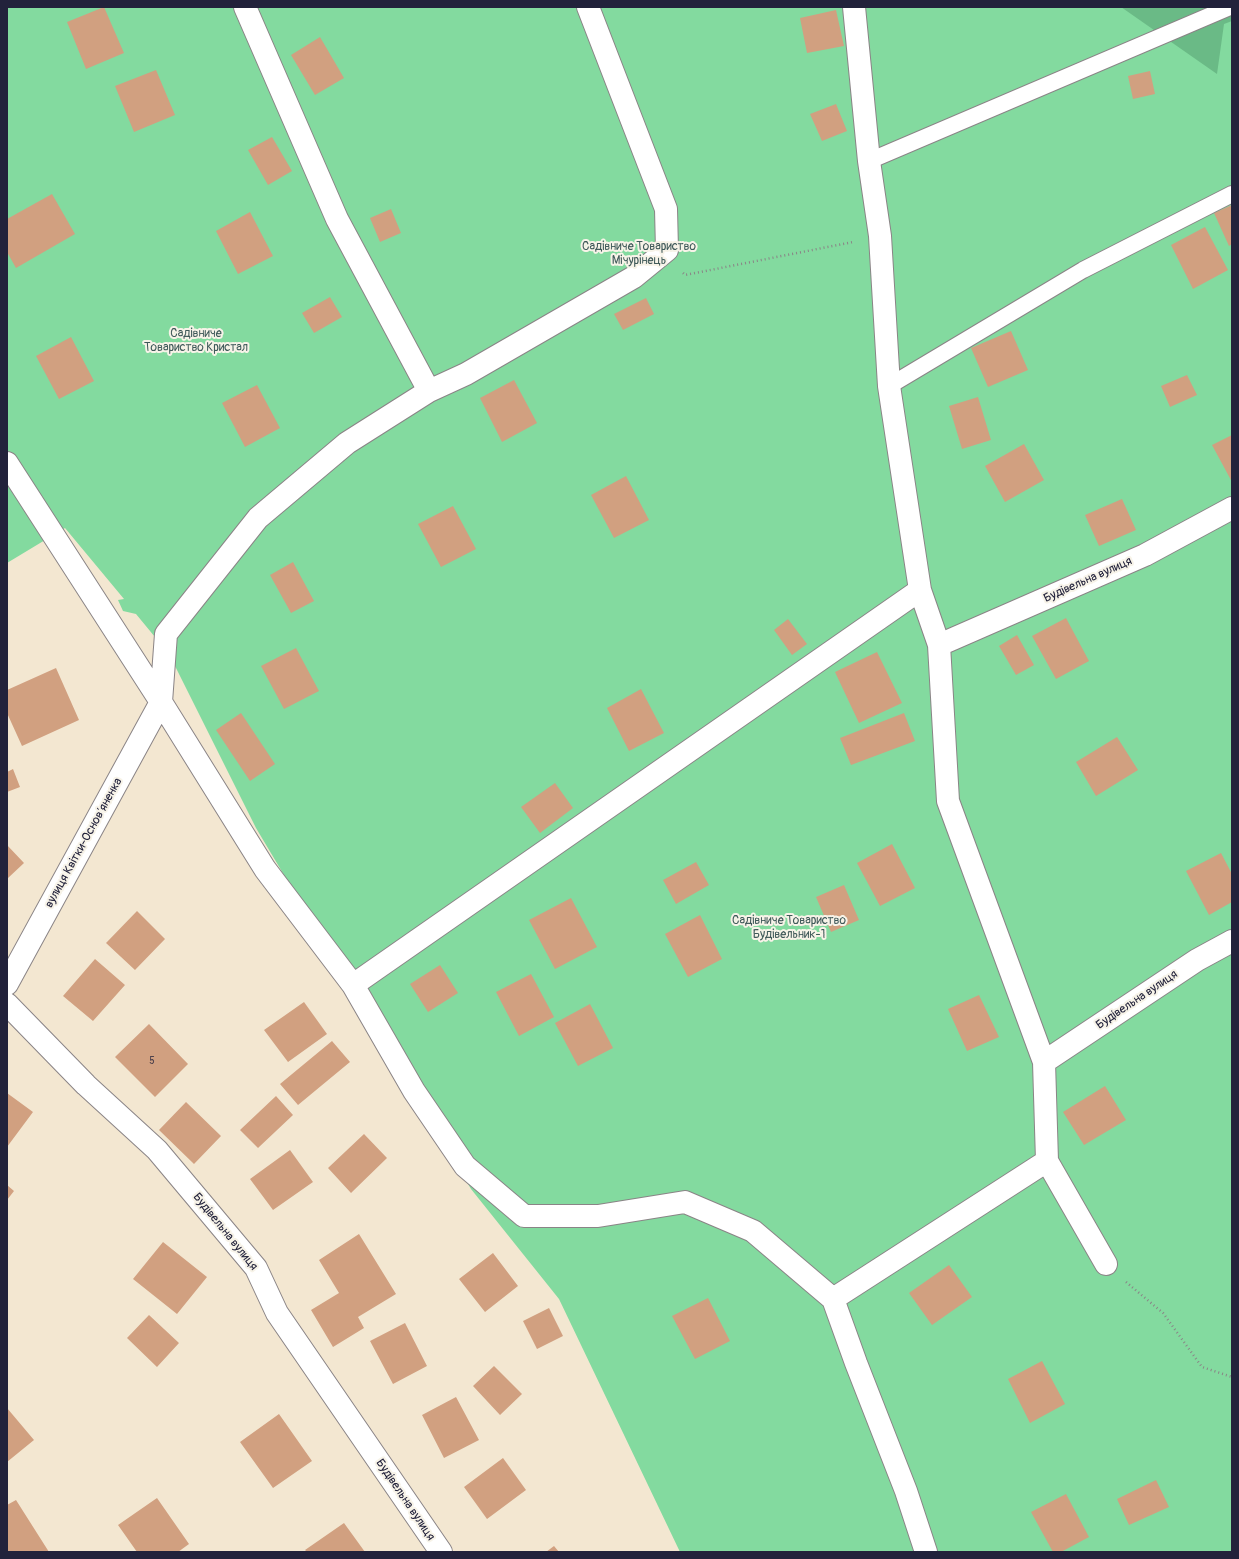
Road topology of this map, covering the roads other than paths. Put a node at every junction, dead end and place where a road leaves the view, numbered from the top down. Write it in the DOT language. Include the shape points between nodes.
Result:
graph roads {
  1 [pos="245,7"];
  2 [pos="588,7"];
  3 [pos="854,7"];
  4 [pos="1230,7"];
  5 [pos="869,161"];
  6 [pos="1232,194"];
  7 [pos="890,386"];
  8 [pos="429,391"];
  9 [pos="7,463"];
  10 [pos="1232,508"];
  11 [pos="920,590"];
  12 [pos="939,645"];
  13 [pos="161,702"];
  14 [pos="1232,941"];
  15 [pos="7,984"];
  16 [pos="353,985"];
  17 [pos="7,1004"];
  18 [pos="1044,1062"];
  19 [pos="1047,1161"];
  20 [pos="1106,1264"];
  21 [pos="833,1299"];
  22 [pos="441,1552"];
  23 [pos="926,1552"];
  1 -- 8 [label="street" via="337,219"];
  2 -- 8 [label="street" via="666,209 666,250 634,277 466,374"];
  3 -- 5 [label="street"];
  4 -- 5 [label="lane"];
  5 -- 7 [label="street" via="880,236"];
  6 -- 7 [label="lane" via="1083,270"];
  7 -- 11 [label="street"];
  8 -- 13 [label="street" via="347,443 258,518 166,634"];
  9 -- 13 [label="street"];
  10 -- 12 [label="street, Будівельна вулиця" via="1145,555"];
  11 -- 12 [label="street"];
  11 -- 16 [label="street"];
  12 -- 18 [label="street" via="948,801"];
  13 -- 15 [label="street, вулиця Квітки-Основʼяненка"];
  13 -- 16 [label="street" via="265,869"];
  14 -- 18 [label="street, Будівельна вулиця" via="1197,960"];
  16 -- 21 [label="street" via="414,1091 465,1166 524,1216 598,1216 685,1202 753,1231"];
  17 -- 22 [label="street, Будівельна вулиця" via="86,1085 157,1150 256,1268 277,1312"];
  18 -- 19 [label="street"];
  19 -- 20 [label="street"];
  19 -- 21 [label="street"];
  21 -- 23 [label="street" via="906,1491"];
}
